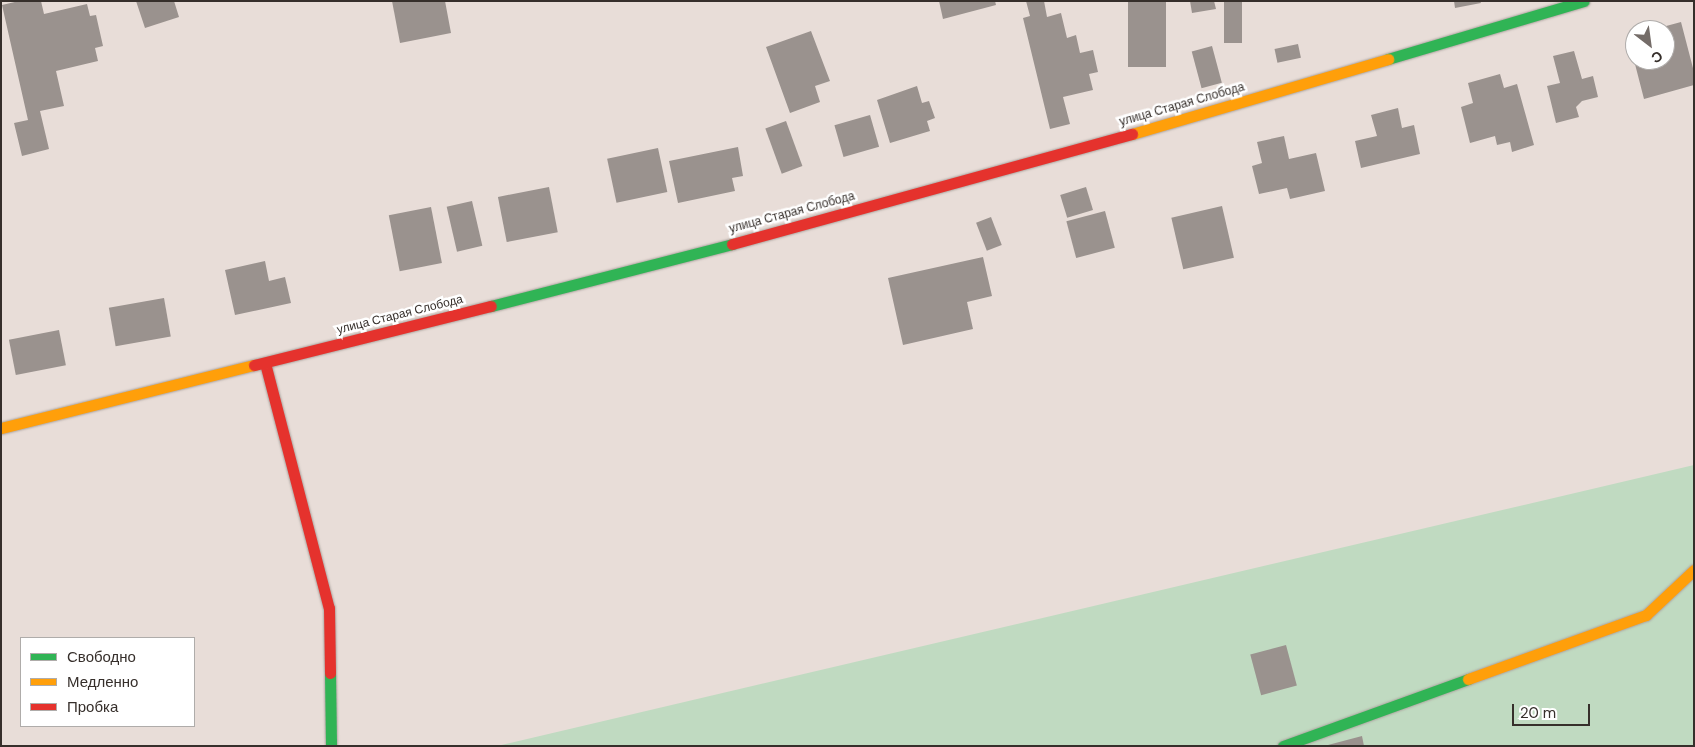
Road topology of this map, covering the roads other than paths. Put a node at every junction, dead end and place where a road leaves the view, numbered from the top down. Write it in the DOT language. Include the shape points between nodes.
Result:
graph roads {
  1 [pos="1584,1"];
  2 [pos="265,363"];
  3 [pos="1,428"];
  4 [pos="1694,570"];
  5 [pos="331,746"];
  6 [pos="1282,746"];
  1 -- 2 [label="street, улица Старая Слобода" via="1106,142 667,262"];
  2 -- 3 [label="street, улица Старая Слобода"];
  2 -- 5 [label="street" via="328,608"];
  4 -- 6 [label="street" via="1646,615"];
}
